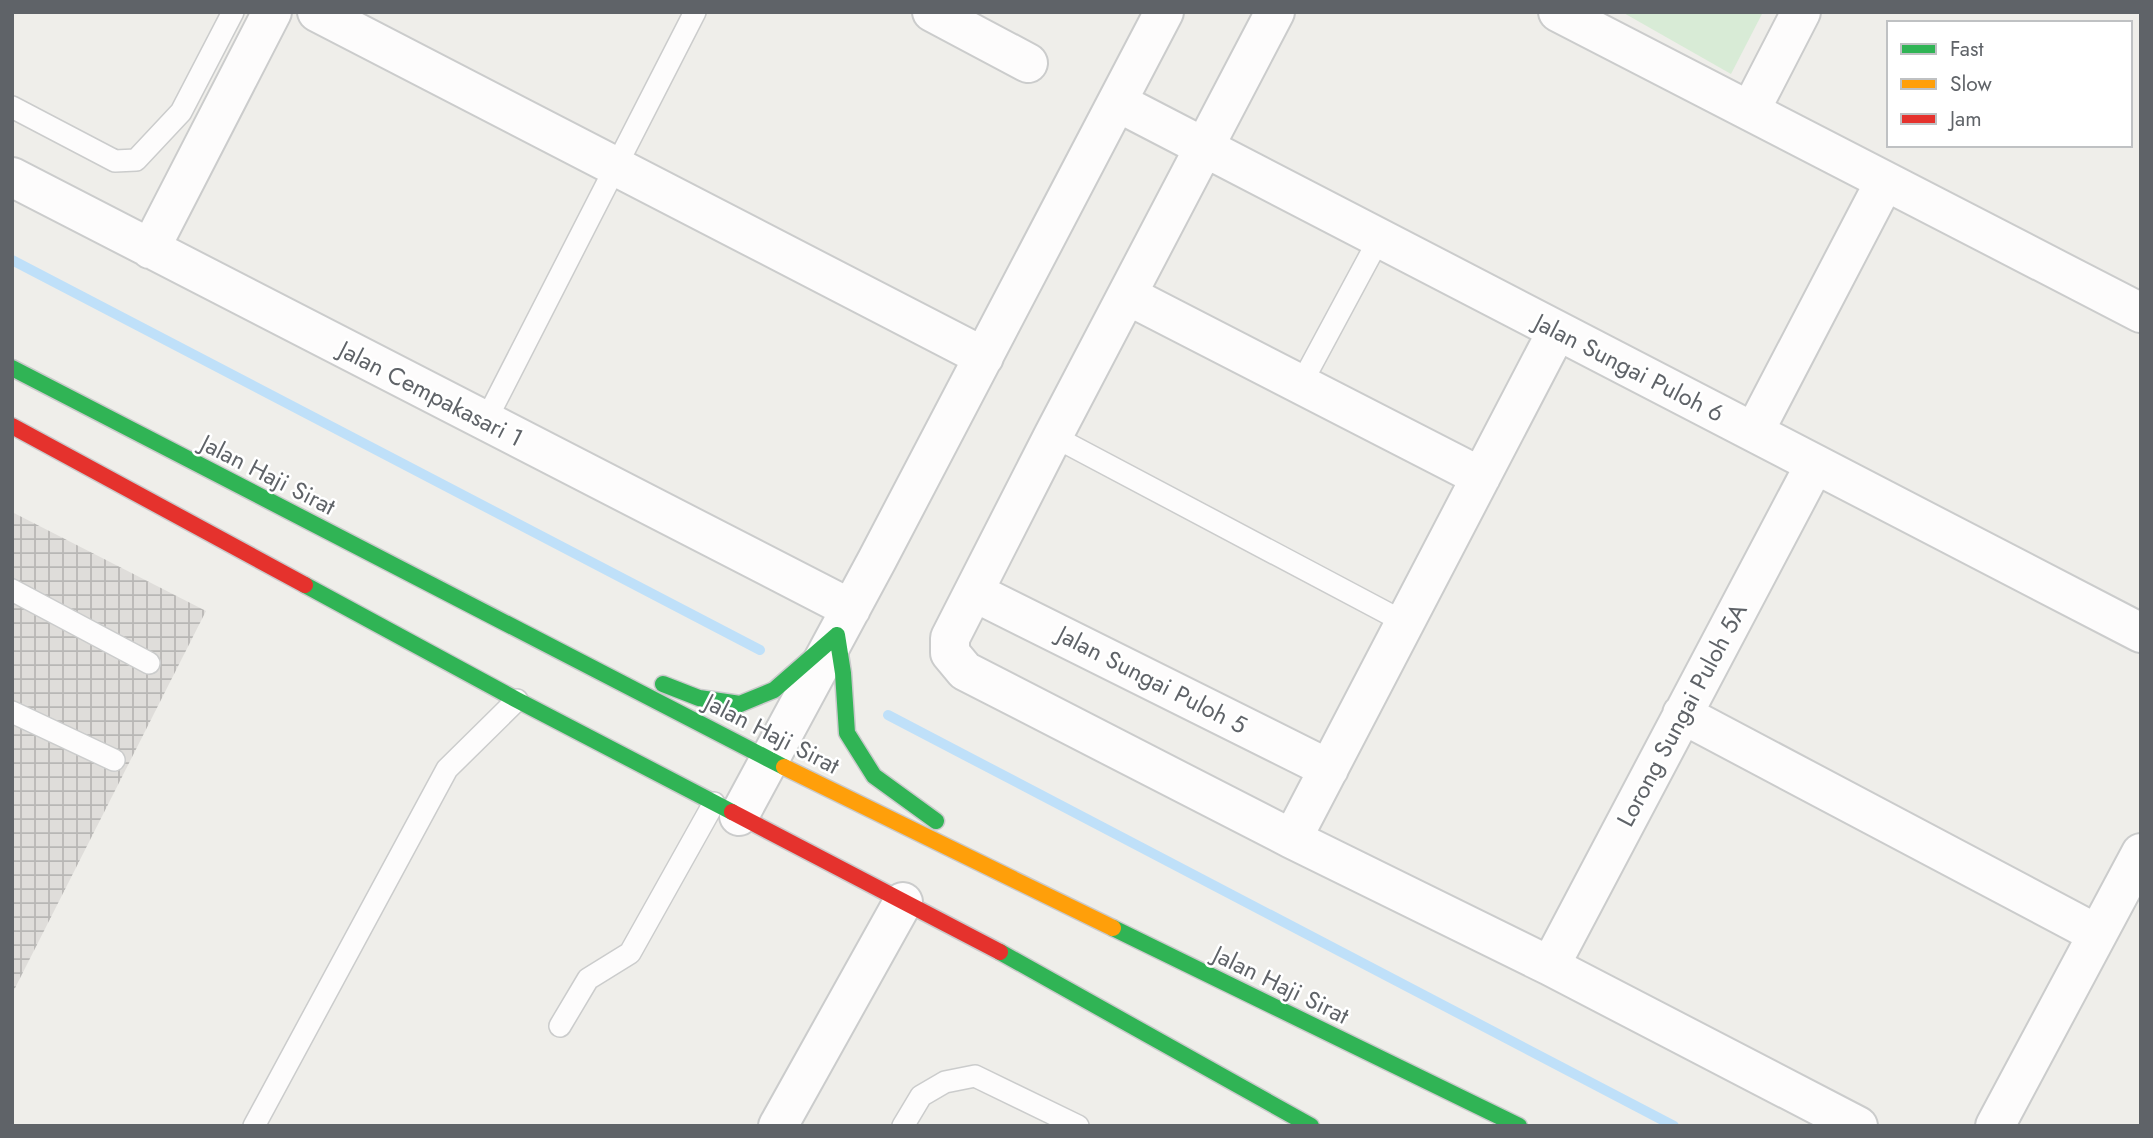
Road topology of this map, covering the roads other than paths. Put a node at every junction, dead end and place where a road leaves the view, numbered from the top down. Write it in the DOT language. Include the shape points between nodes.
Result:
graph roads {
  1 [pos="233,12"];
  2 [pos="272,12"];
  3 [pos="317,12"];
  4 [pos="695,12"];
  5 [pos="932,12"];
  6 [pos="1164,12"];
  7 [pos="1275,12"];
  8 [pos="1558,12"];
  9 [pos="1801,12"];
  10 [pos="1028,63"];
  11 [pos="1117,102"];
  12 [pos="12,107"];
  13 [pos="1750,111"];
  14 [pos="1204,147"];
  15 [pos="616,167"];
  16 [pos="12,177"];
  17 [pos="1885,181"];
  18 [pos="1380,239"];
  19 [pos="150,249"];
  20 [pos="1127,295"];
  21 [pos="2141,313"];
  22 [pos="1557,331"];
  23 [pos="984,357"];
  24 [pos="12,368"];
  25 [pos="1301,384"];
  26 [pos="485,422"];
  27 [pos="12,426"];
  28 [pos="1754,432"];
  29 [pos="1053,436"];
  30 [pos="1815,464"];
  31 [pos="1481,477"];
  32 [pos="380,558"];
  33 [pos="12,590"];
  34 [pos="974,592"];
  35 [pos="844,622"];
  36 [pos="1405,622"];
  37 [pos="2141,633"];
  38 [pos="149,663"];
  39 [pos="517,700"];
  40 [pos="12,712"];
  41 [pos="1682,714"];
  42 [pos="114,760"];
  43 [pos="769,760"];
  44 [pos="1329,769"];
  45 [pos="726,809"];
  46 [pos="1292,839"];
  47 [pos="2141,853"];
  48 [pos="903,902"];
  49 [pos="2097,933"];
  50 [pos="1130,937"];
  51 [pos="1550,966"];
  52 [pos="560,1026"];
  53 [pos="254,1126"];
  54 [pos="778,1126"];
  55 [pos="903,1126"];
  56 [pos="1078,1126"];
  57 [pos="1311,1126"];
  58 [pos="1519,1126"];
  59 [pos="1858,1126"];
  60 [pos="1995,1126"];
  1 -- 12 [label="lane" via="181,112 136,160 115,161"];
  2 -- 19 [label="street"];
  3 -- 15 [label="street"];
  4 -- 15 [label="lane"];
  5 -- 10 [label="street"];
  6 -- 11 [label="street"];
  7 -- 14 [label="street"];
  8 -- 13 [label="street"];
  9 -- 13 [label="street"];
  11 -- 14 [label="street, Jalan Sungai Puloh 6"];
  11 -- 23 [label="street"];
  13 -- 17 [label="street"];
  14 -- 18 [label="street, Jalan Sungai Puloh 6"];
  14 -- 20 [label="street"];
  15 -- 23 [label="street"];
  15 -- 26 [label="lane"];
  16 -- 19 [label="street, Jalan Cempakasari 1"];
  17 -- 21 [label="street"];
  17 -- 28 [label="street"];
  18 -- 22 [label="street, Jalan Sungai Puloh 6"];
  18 -- 25 [label="lane"];
  19 -- 26 [label="street, Jalan Cempakasari 1"];
  20 -- 25 [label="street"];
  20 -- 29 [label="street"];
  22 -- 28 [label="street, Jalan Sungai Puloh 6"];
  22 -- 31 [label="street"];
  23 -- 35 [label="street"];
  24 -- 32 [label="main road, Jalan Haji Sirat"];
  25 -- 31 [label="street"];
  26 -- 35 [label="street, Jalan Cempakasari 1"];
  27 -- 39 [label="main road"];
  28 -- 30 [label="street, Jalan Sungai Puloh 6"];
  29 -- 34 [label="street"];
  29 -- 36 [label="lane"];
  30 -- 37 [label="street, Jalan Sungai Puloh 6"];
  30 -- 41 [label="street, Lorong Sungai Puloh 5A"];
  31 -- 36 [label="street"];
  32 -- 35 [label="main road" via="642,675 699,698 740,704 774,690"];
  32 -- 43 [label="main road, Jalan Haji Sirat"];
  33 -- 38 [label="lane"];
  34 -- 44 [label="street, Jalan Sungai Puloh 5"];
  34 -- 46 [label="street" via="950,638 950,653 965,671"];
  35 -- 43 [label="street"];
  35 -- 50 [label="main road" via="847,733 874,776 944,827"];
  36 -- 44 [label="street"];
  39 -- 45 [label="main road"];
  39 -- 53 [label="lane" via="447,769"];
  40 -- 42 [label="lane"];
  41 -- 49 [label="street"];
  41 -- 51 [label="street, Lorong Sungai Puloh 5A"];
  43 -- 45 [label="street"];
  43 -- 50 [label="main road, Jalan Haji Sirat"];
  44 -- 46 [label="street"];
  45 -- 48 [label="main road"];
  45 -- 52 [label="lane" via="630,953 588,979"];
  46 -- 51 [label="street"];
  47 -- 49 [label="street"];
  48 -- 54 [label="street"];
  48 -- 57 [label="main road"];
  49 -- 60 [label="street"];
  50 -- 58 [label="main road, Jalan Haji Sirat"];
  51 -- 59 [label="street"];
  55 -- 56 [label="lane" via="921,1096 945,1082 975,1076"];
}
